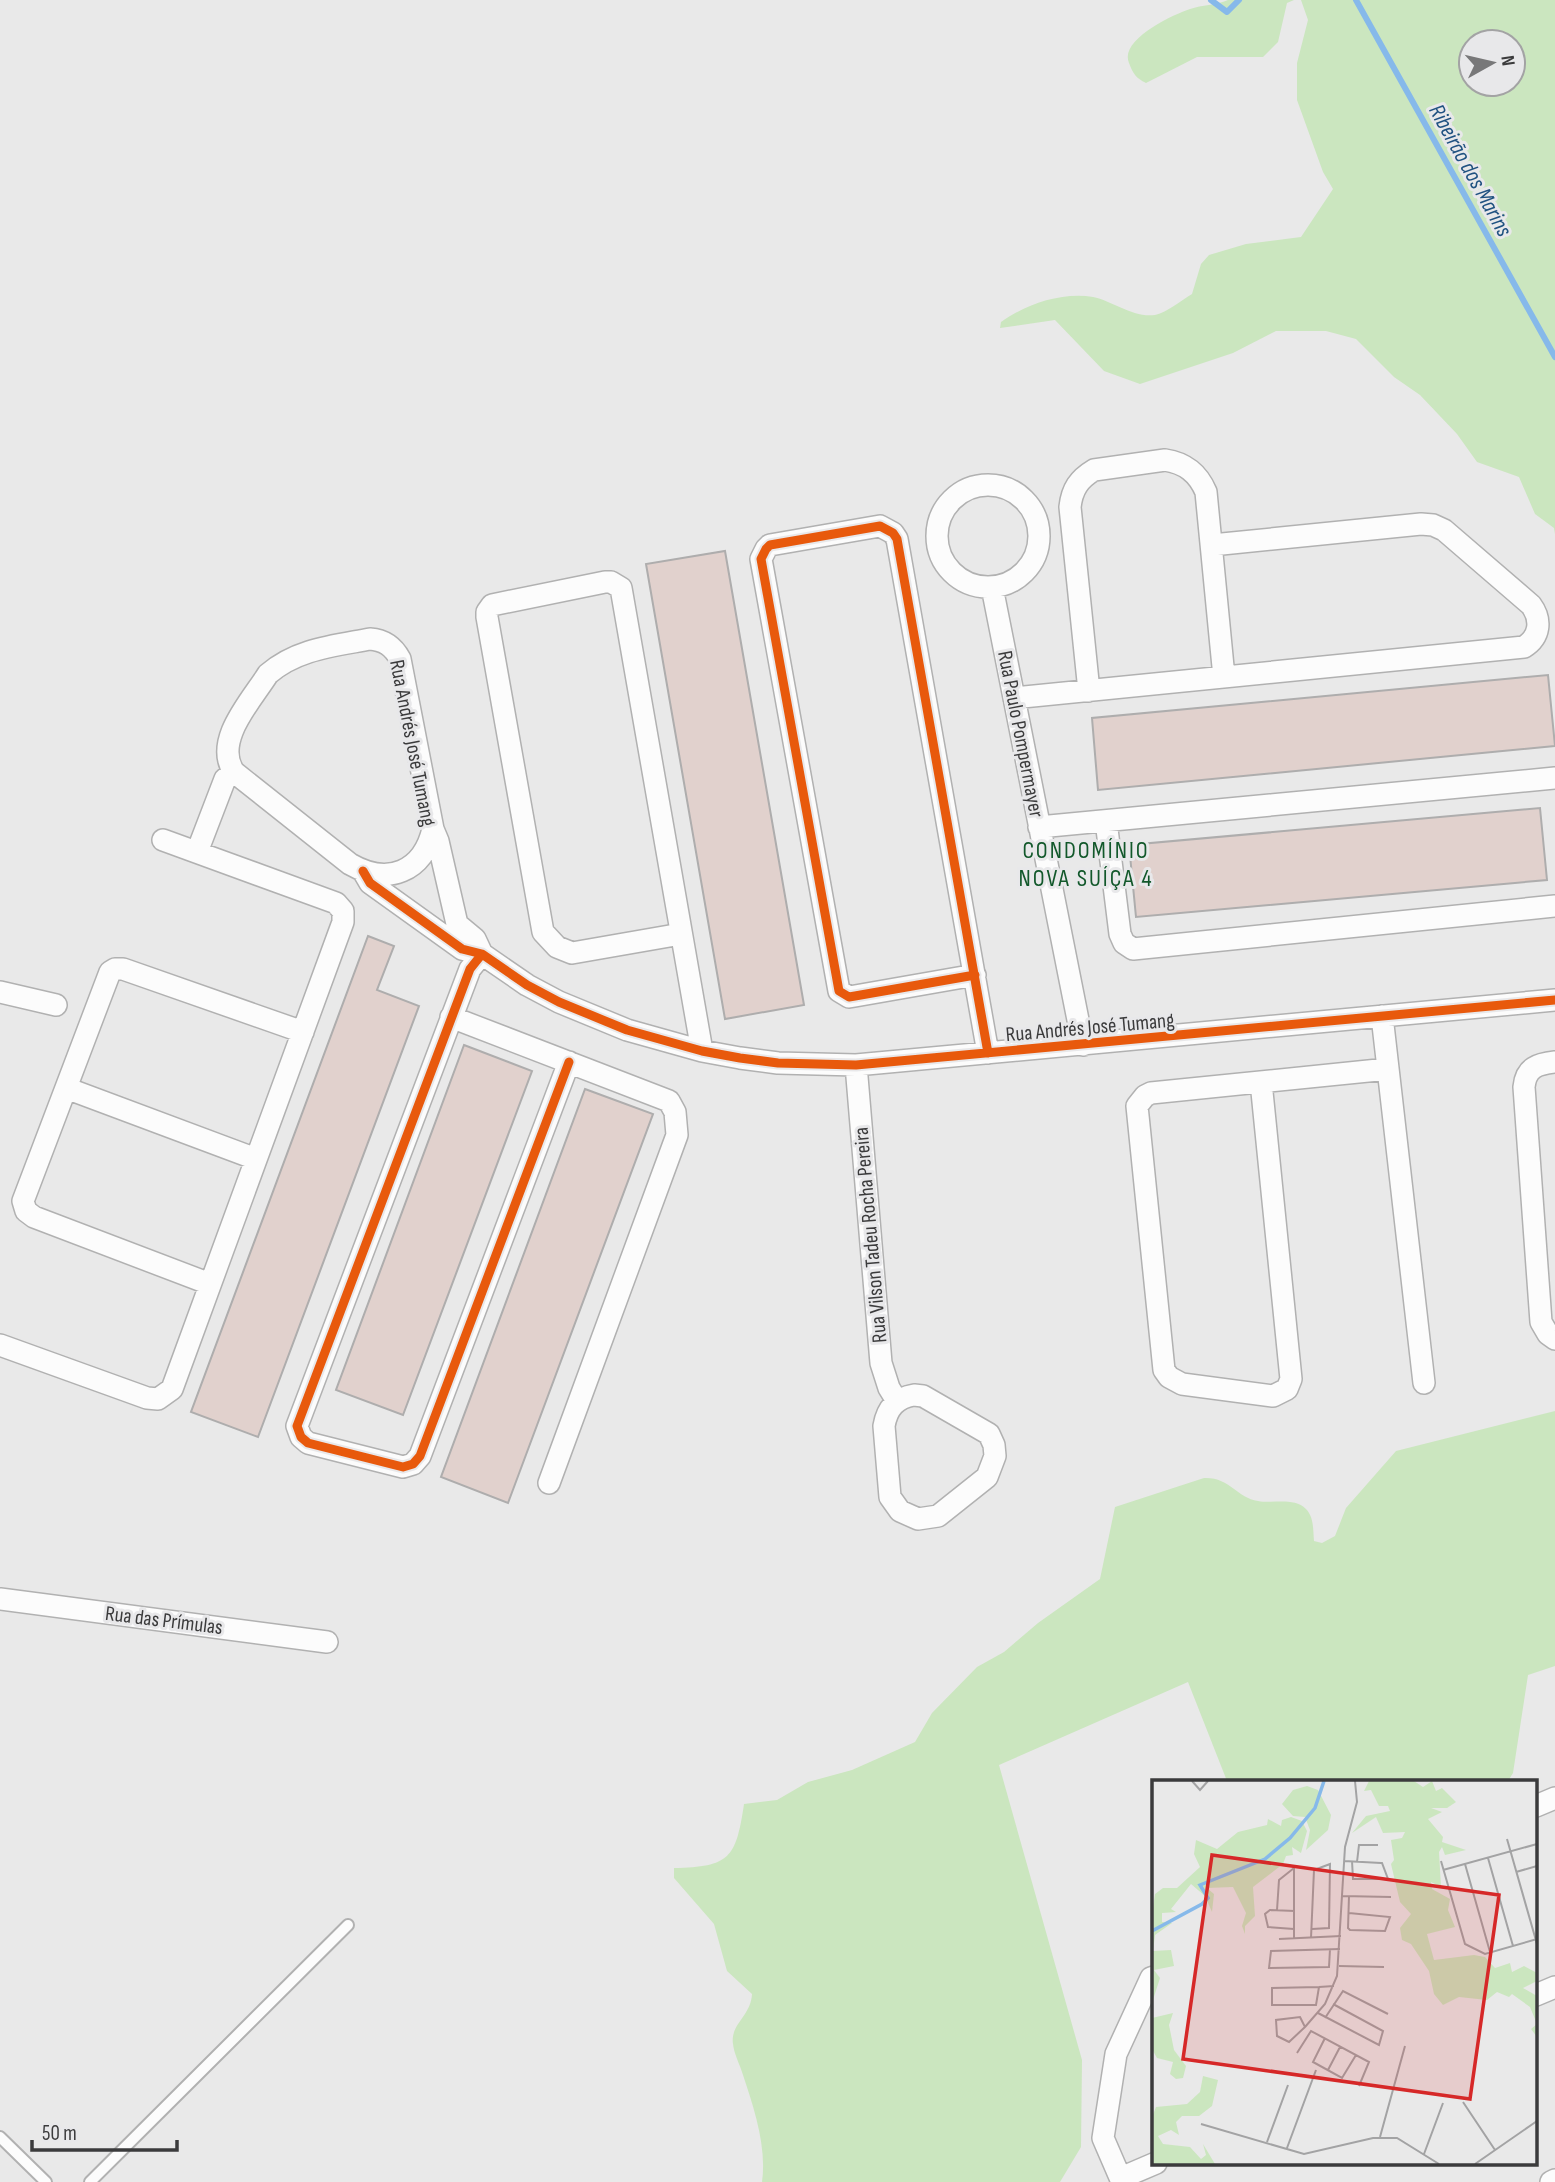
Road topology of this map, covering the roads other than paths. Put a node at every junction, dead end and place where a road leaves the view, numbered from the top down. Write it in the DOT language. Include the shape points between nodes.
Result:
graph roads {
  1 [pos="1212,545"];
  2 [pos="992,587"];
  3 [pos="1224,677"];
  4 [pos="1089,691"];
  5 [pos="1014,698"];
  6 [pos="234,772"];
  7 [pos="1555,778"];
  8 [pos="1106,821"];
  9 [pos="1039,827"];
  10 [pos="433,829"];
  11 [pos="163,840"];
  12 [pos="197,852"];
  13 [pos="363,871"];
  14 [pos="1555,906"];
  15 [pos="681,934"];
  16 [pos="482,954"];
  17 [pos="975,975"];
  18 [pos="0,992"];
  19 [pos="1555,1000"];
  20 [pos="56,1004"];
  21 [pos="452,1017"];
  22 [pos="1382,1017"];
  23 [pos="303,1032"];
  24 [pos="1083,1045"];
  25 [pos="702,1051"];
  26 [pos="988,1054"];
  27 [pos="569,1062"];
  28 [pos="1555,1062"];
  29 [pos="856,1065"];
  30 [pos="1388,1069"];
  31 [pos="1261,1082"];
  32 [pos="66,1088"];
  33 [pos="256,1159"];
  34 [pos="210,1284"];
  35 [pos="1555,1339"];
  36 [pos="0,1345"];
  37 [pos="1424,1383"];
  38 [pos="897,1401"];
  39 [pos="549,1483"];
  40 [pos="0,1599"];
  41 [pos="327,1642"];
  42 [pos="1555,1798"];
  43 [pos="1538,1805"];
  44 [pos="348,1925"];
  45 [pos="1152,1977"];
  46 [pos="1555,1987"];
  47 [pos="1538,1994"];
  48 [pos="0,2137"];
  49 [pos="1154,2164"];
  50 [pos="1121,2180"];
  51 [pos="46,2182"];
  52 [pos="90,2182"];
  1 -- 3 [label="street"];
  1 -- 3 [label="street" via="1433,524 1531,605 1539,622 1535,636 1524,647"];
  1 -- 4 [label="street" via="1206,492 1197,476 1183,465 1165,460 1103,467 1079,482 1070,507"];
  2 -- 2 [label="street" via="1016,580 1025,572 1038,551 1039,526 1020,494 984,484 951,499 939,521 937,546 957,577"];
  2 -- 5 [label="street, Rua Paulo Pompermayer"];
  3 -- 4 [label="street"];
  4 -- 5 [label="street"];
  5 -- 9 [label="street, Rua Paulo Pompermayer"];
  6 -- 10 [label="street, Rua Andrés José Tumang" via="227,742 268,674 297,654 377,640 390,646 400,659"];
  6 -- 12 [label="street" via="225,779"];
  6 -- 13 [label="street"];
  7 -- 8 [label="street"];
  8 -- 9 [label="street"];
  8 -- 14 [label="street" via="1120,934 1133,949"];
  9 -- 24 [label="street, Rua Paulo Pompermayer"];
  10 -- 13 [label="street, Rua Andrés José Tumang" via="424,853 405,870 391,875"];
  10 -- 16 [label="street" via="457,924 475,939"];
  11 -- 12 [label="street"];
  12 -- 23 [label="street" via="336,904 343,911 344,922"];
  13 -- 16 [label="street" via="370,883 462,949"];
  15 -- 15 [label="street" via="621,588 605,582 492,605 486,617 543,932 557,947 572,953"];
  15 -- 25 [label="street"];
  16 -- 21 [label="street" via="470,969"];
  16 -- 25 [label="street, Rua Andrés José Tumang" via="527,985 593,1017"];
  17 -- 17 [label="street" via="897,539 880,526 770,545 761,559 839,991 849,997"];
  17 -- 26 [label="street"];
  18 -- 20 [label="street"];
  19 -- 22 [label="street, Rua Andrés José Tumang"];
  21 -- 27 [label="street"];
  21 -- 27 [label="street" via="297,1426 308,1443 403,1467 421,1457"];
  22 -- 24 [label="street, Rua Andrés José Tumang"];
  22 -- 30 [label="street"];
  23 -- 32 [label="street" via="116,969 110,972"];
  23 -- 33 [label="street"];
  24 -- 26 [label="street, Rua Andrés José Tumang"];
  25 -- 29 [label="street, Rua Andrés José Tumang" via="778,1063"];
  26 -- 29 [label="street, Rua Andrés José Tumang"];
  27 -- 39 [label="street" via="669,1101 677,1135"];
  28 -- 35 [label="street" via="1533,1067 1524,1087 1541,1322"];
  29 -- 38 [label="street, Rua Vilson Tadeu Rocha Pereira" via="881,1363"];
  30 -- 31 [label="street"];
  30 -- 37 [label="street"];
  31 -- 31 [label="street" via="1152,1093 1140,1101 1136,1111 1164,1370 1182,1384 1273,1396 1287,1389 1291,1379"];
  32 -- 33 [label="street"];
  32 -- 34 [label="street" via="23,1200 26,1211"];
  33 -- 34 [label="street"];
  34 -- 36 [label="street" via="172,1389 158,1399"];
  38 -- 38 [label="street" via="884,1426 890,1497 907,1516 938,1516 987,1477 994,1445 989,1434 923,1396"];
  40 -- 41 [label="street, Rua das Prímulas"];
  42 -- 43 [label="street"];
  44 -- 52 [label="lane"];
  45 -- 50 [label="street" via="1116,2054 1103,2138"];
  46 -- 47 [label="street"];
  48 -- 51 [label="lane"];
  49 -- 50 [label="street"];
}
